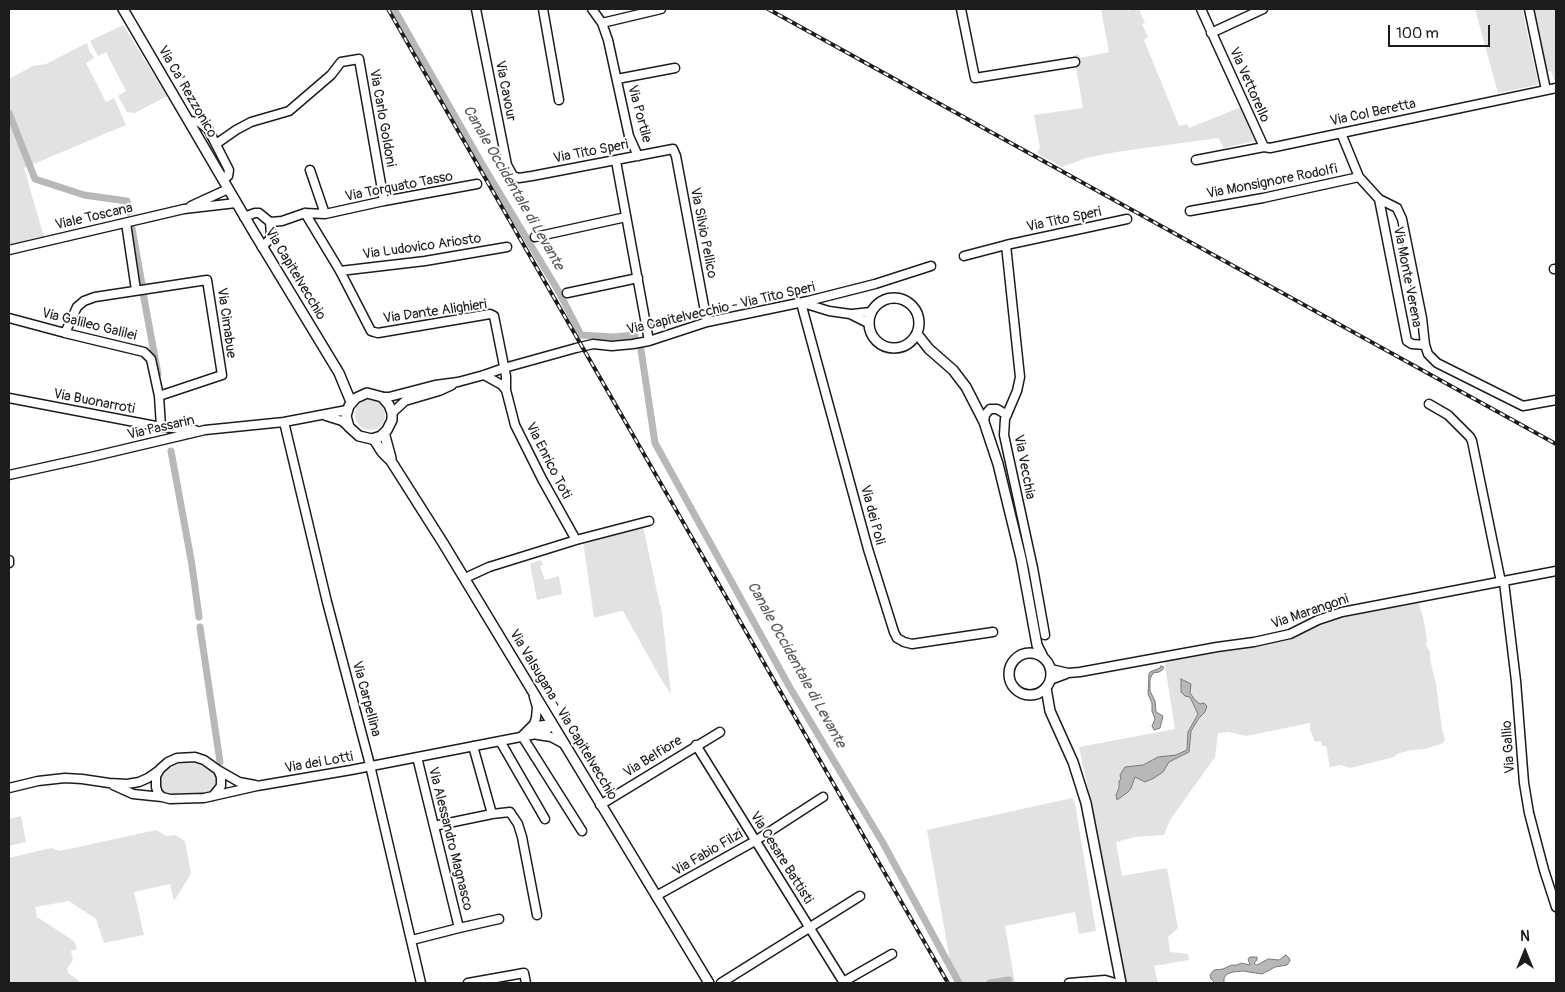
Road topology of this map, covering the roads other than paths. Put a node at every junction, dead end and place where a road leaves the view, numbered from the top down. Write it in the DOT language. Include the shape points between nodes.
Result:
graph roads {
  1 [pos="123,9"];
  2 [pos="476,9"];
  3 [pos="543,9"];
  4 [pos="592,9"];
  5 [pos="661,9"];
  6 [pos="961,9"];
  7 [pos="1201,9"];
  8 [pos="1263,9"];
  9 [pos="1529,9"];
  10 [pos="602,23"];
  11 [pos="1211,33"];
  12 [pos="1075,62"];
  13 [pos="675,68"];
  14 [pos="617,79"];
  15 [pos="1556,88"];
  16 [pos="1546,90"];
  17 [pos="559,100"];
  18 [pos="188,121"];
  19 [pos="1341,133"];
  20 [pos="216,144"];
  21 [pos="1264,147"];
  22 [pos="672,149"];
  23 [pos="638,156"];
  24 [pos="1196,160"];
  25 [pos="616,161"];
  26 [pos="310,170"];
  27 [pos="514,176"];
  28 [pos="1359,177"];
  29 [pos="223,180"];
  30 [pos="477,184"];
  31 [pos="228,189"];
  32 [pos="1379,199"];
  33 [pos="384,201"];
  34 [pos="236,203"];
  35 [pos="184,209"];
  36 [pos="1190,211"];
  37 [pos="305,213"];
  38 [pos="325,214"];
  39 [pos="244,217"];
  40 [pos="626,217"];
  41 [pos="1126,220"];
  42 [pos="270,222"];
  43 [pos="126,224"];
  44 [pos="535,237"];
  45 [pos="1006,245"];
  46 [pos="262,247"];
  47 [pos="506,247"];
  48 [pos="9,250"];
  49 [pos="964,256"];
  50 [pos="931,266"];
  51 [pos="340,271"];
  52 [pos="638,278"];
  53 [pos="136,290"];
  54 [pos="567,293"];
  55 [pos="801,303"];
  56 [pos="871,312"];
  57 [pos="850,314"];
  58 [pos="9,318"];
  59 [pos="707,322"];
  60 [pos="868,323"];
  61 [pos="65,333"];
  62 [pos="917,334"];
  63 [pos="649,341"];
  64 [pos="910,342"];
  65 [pos="1425,345"];
  66 [pos="929,350"];
  67 [pos="504,368"];
  68 [pos="339,373"];
  69 [pos="484,376"];
  70 [pos="458,382"];
  71 [pos="506,390"];
  72 [pos="362,394"];
  73 [pos="159,396"];
  74 [pos="382,397"];
  75 [pos="9,398"];
  76 [pos="1556,400"];
  77 [pos="974,402"];
  78 [pos="1429,404"];
  79 [pos="349,406"];
  80 [pos="990,409"];
  81 [pos="392,413"];
  82 [pos="321,415"];
  83 [pos="1007,415"];
  84 [pos="284,422"];
  85 [pos="984,422"];
  86 [pos="161,427"];
  87 [pos="349,427"];
  88 [pos="205,430"];
  89 [pos="385,433"];
  90 [pos="372,439"];
  91 [pos="391,461"];
  92 [pos="9,475"];
  93 [pos="649,520"];
  94 [pos="576,540"];
  95 [pos="1556,571"];
  96 [pos="465,578"];
  97 [pos="1503,582"];
  98 [pos="993,632"];
  99 [pos="1040,636"];
  100 [pos="1023,654"];
  101 [pos="1043,657"];
  102 [pos="1051,669"];
  103 [pos="1068,673"];
  104 [pos="1048,684"];
  105 [pos="533,693"];
  106 [pos="1030,695"];
  107 [pos="1050,711"];
  108 [pos="552,724"];
  109 [pos="720,732"];
  110 [pos="529,734"];
  111 [pos="500,741"];
  112 [pos="564,744"];
  113 [pos="696,745"];
  114 [pos="473,746"];
  115 [pos="417,757"];
  116 [pos="370,767"];
  117 [pos="160,769"];
  118 [pos="218,770"];
  119 [pos="109,783"];
  120 [pos="257,786"];
  121 [pos="9,788"];
  122 [pos="213,796"];
  123 [pos="162,797"];
  124 [pos="823,797"];
  125 [pos="600,805"];
  126 [pos="492,814"];
  127 [pos="544,818"];
  128 [pos="434,826"];
  129 [pos="582,831"];
  130 [pos="755,841"];
  131 [pos="656,896"];
  132 [pos="860,896"];
  133 [pos="1556,907"];
  134 [pos="537,915"];
  135 [pos="499,919"];
  136 [pos="459,928"];
  137 [pos="810,928"];
  138 [pos="412,940"];
  139 [pos="892,954"];
  140 [pos="1118,970"];
  141 [pos="1105,980"];
  142 [pos="421,983"];
  143 [pos="473,983"];
  144 [pos="526,983"];
  145 [pos="709,983"];
  146 [pos="721,983"];
  147 [pos="844,983"];
  148 [pos="1069,983"];
  149 [pos="1115,983"];
  150 [pos="1121,983"];
  1 -- 18 [label="main road, Via Ca' Rezzonico"];
  2 -- 27 [label="street, Via Cavour" via="507,165"];
  3 -- 17 [label="street"];
  4 -- 10 [label="street, Via Portile"];
  5 -- 10 [label="street"];
  6 -- 12 [label="street" via="975,78"];
  7 -- 11 [label="street, Via Vettorello"];
  8 -- 11 [label="street"];
  9 -- 16 [label="street"];
  10 -- 14 [label="street, Via Portile"];
  11 -- 21 [label="street, Via Vettorello"];
  13 -- 14 [label="street, Via Portile"];
  14 -- 23 [label="street, Via Portile" via="629,136"];
  15 -- 16 [label="street, Via Col Beretta"];
  16 -- 19 [label="street, Via Col Beretta"];
  18 -- 20 [label="street" via="199,122 208,129"];
  18 -- 29 [label="main road, Via Ca' Rezzonico"];
  19 -- 21 [label="street, Via Col Beretta"];
  19 -- 28 [label="street"];
  20 -- 29 [label="street" via="229,170"];
  20 -- 33 [label="street, Via Carlo Goldoni" via="251,122 289,111 331,75 341,62 359,60"];
  21 -- 24 [label="street, Via Col Beretta"];
  22 -- 23 [label="street, Via Tito Speri"];
  22 -- 59 [label="street, Via Silvio Pellico" via="676,156"];
  23 -- 25 [label="street, Via Tito Speri"];
  25 -- 27 [label="street, Via Tito Speri" via="519,178"];
  25 -- 40 [label="street"];
  26 -- 38 [label="street"];
  28 -- 32 [label="street, Via Monte Verena"];
  28 -- 36 [label="street, Via Monsignore Rodolfi"];
  29 -- 31 [label="main road, Via Ca' Rezzonico"];
  30 -- 33 [label="street, Via Torquato Tasso"];
  31 -- 34 [label="main road, Via Capitelvecchio"];
  31 -- 35 [label="street, Viale Toscana"];
  32 -- 65 [label="street, Via Monte Verena" via="1397,208 1402,219"];
  32 -- 65 [label="street, Via Monte Verena" via="1406,341"];
  33 -- 38 [label="street, Via Torquato Tasso"];
  34 -- 35 [label="street, Viale Toscana"];
  34 -- 39 [label="main road, Via Capitelvecchio"];
  35 -- 43 [label="street, Viale Toscana"];
  37 -- 38 [label="street, Via Torquato Tasso"];
  37 -- 42 [label="street, Via Torquato Tasso"];
  37 -- 51 [label="street, Via Dante Alighieri"];
  39 -- 42 [label="street, Via Torquato Tasso" via="260,213"];
  39 -- 46 [label="main road, Via Capitelvecchio"];
  40 -- 44 [label="street"];
  40 -- 52 [label="street"];
  41 -- 45 [label="street, Via Tito Speri"];
  42 -- 46 [label="street" via="270,239"];
  43 -- 48 [label="street, Viale Toscana"];
  43 -- 53 [label="street"];
  45 -- 49 [label="street"];
  45 -- 83 [label="street, Via Vecchia" via="1020,377"];
  46 -- 68 [label="main road, Via Capitelvecchio"];
  47 -- 51 [label="street, Via Ludovico Ariosto"];
  50 -- 55 [label="street, Via Capitelvecchio - Via Tito Speri"];
  51 -- 67 [label="street, Via Dante Alighieri" via="374,332 492,314"];
  52 -- 54 [label="street"];
  52 -- 63 [label="street"];
  53 -- 61 [label="street" via="84,301 77,307"];
  53 -- 73 [label="street, Via Cimabue" via="208,280 222,375"];
  55 -- 57 [label="street"];
  55 -- 59 [label="street, Via Capitelvecchio - Via Tito Speri"];
  55 -- 98 [label="street, Via dei Poli" via="868,549 897,638 912,644"];
  56 -- 57 [label="street"];
  56 -- 60 [label="main road"];
  56 -- 62 [label="main road" via="885,299 905,300 918,315"];
  57 -- 60 [label="street"];
  58 -- 61 [label="street, Via Galileo Galilei"];
  59 -- 63 [label="street, Via Capitelvecchio - Via Tito Speri"];
  60 -- 64 [label="main road" via="872,337 883,346 897,348"];
  61 -- 73 [label="street, Via Galileo Galilei" via="144,352 151,359"];
  62 -- 64 [label="main road"];
  62 -- 66 [label="main road"];
  63 -- 67 [label="street, Via Capitelvecchio - Via Tito Speri" via="619,346 586,346"];
  64 -- 66 [label="main road"];
  65 -- 76 [label="street, Via Monte Verena" via="1437,363 1523,406"];
  66 -- 77 [label="main road" via="953,370"];
  67 -- 69 [label="street, Via Capitelvecchio - Via Tito Speri"];
  67 -- 71 [label="street, Via Enrico Toti"];
  68 -- 72 [label="main road, Via Capitelvecchio"];
  68 -- 79 [label="main road, Via Capitelvecchio"];
  69 -- 70 [label="street, Via Capitelvecchio - Via Tito Speri"];
  69 -- 71 [label="street"];
  70 -- 74 [label="street"];
  70 -- 81 [label="street" via="405,401"];
  71 -- 94 [label="street, Via Enrico Toti" via="515,425"];
  72 -- 74 [label="main road"];
  72 -- 79 [label="main road"];
  73 -- 86 [label="street, Via Galileo Galilei"];
  74 -- 81 [label="main road"];
  75 -- 86 [label="street, Via Buonarroti"];
  77 -- 80 [label="street"];
  77 -- 85 [label="main road"];
  78 -- 97 [label="street" via="1448,415 1472,441"];
  79 -- 82 [label="street, Via Passarin"];
  79 -- 87 [label="main road, Via Capitelvecchio"];
  80 -- 83 [label="street"];
  80 -- 85 [label="street"];
  81 -- 89 [label="main road"];
  82 -- 84 [label="street, Via Passarin"];
  82 -- 87 [label="street"];
  83 -- 99 [label="street, Via Vecchia" via="1004,435 1033,568"];
  84 -- 88 [label="street, Via Passarin"];
  84 -- 116 [label="street, Via Carpellina"];
  85 -- 99 [label="main road" via="998,464"];
  86 -- 88 [label="street, Via Buonarroti"];
  87 -- 90 [label="main road" via="359,436"];
  88 -- 92 [label="street, Via Passarin"];
  89 -- 90 [label="main road"];
  89 -- 91 [label="main road"];
  90 -- 91 [label="main road"];
  91 -- 96 [label="main road, Via Valsugana - Via Capitelvecchio"];
  93 -- 94 [label="street"];
  94 -- 96 [label="street" via="484,568"];
  95 -- 97 [label="street, Via Marangoni"];
  96 -- 105 [label="main road, Via Valsugana - Via Capitelvecchio"];
  97 -- 103 [label="street, Via Marangoni" via="1342,612 1272,639"];
  97 -- 133 [label="street, Via Gallio" via="1516,680 1524,783 1529,813"];
  99 -- 100 [label="main road"];
  99 -- 101 [label="main road"];
  100 -- 101 [label="main road"];
  100 -- 106 [label="main road" via="1013,661 1009,677 1019,692"];
  101 -- 102 [label="main road"];
  102 -- 103 [label="street, Via Marangoni"];
  102 -- 104 [label="main road"];
  103 -- 104 [label="street, Via Marangoni"];
  104 -- 106 [label="main road"];
  104 -- 107 [label="main road"];
  105 -- 108 [label="main road, Via Valsugana - Via Capitelvecchio"];
  105 -- 110 [label="street" via="537,712"];
  106 -- 107 [label="main road"];
  107 -- 140 [label="main road" via="1073,762 1086,804"];
  108 -- 110 [label="street, Via dei Lotti" via="547,730"];
  108 -- 112 [label="main road, Via Valsugana - Via Capitelvecchio"];
  109 -- 113 [label="street, Via Belfiore"];
  110 -- 111 [label="street, Via dei Lotti"];
  110 -- 112 [label="street" via="551,737"];
  110 -- 129 [label="street"];
  111 -- 114 [label="street, Via dei Lotti"];
  111 -- 127 [label="street"];
  112 -- 125 [label="main road, Via Valsugana - Via Capitelvecchio"];
  113 -- 125 [label="street, Via Belfiore"];
  113 -- 130 [label="street, Via Cesare Battisti"];
  114 -- 115 [label="street, Via dei Lotti"];
  114 -- 126 [label="street"];
  115 -- 116 [label="street, Via dei Lotti"];
  115 -- 128 [label="street, Via Alessandro Magnasco"];
  116 -- 120 [label="street, Via dei Lotti"];
  116 -- 138 [label="street, Via Carpellina"];
  117 -- 118 [label="street, Via dei Lotti" via="176,758 195,757"];
  117 -- 119 [label="street, Via dei Lotti" via="138,782"];
  117 -- 123 [label="street" via="156,787"];
  118 -- 120 [label="street, Via dei Lotti" via="240,782"];
  118 -- 122 [label="street" via="221,786"];
  119 -- 121 [label="street, Via dei Lotti" via="64,778"];
  119 -- 123 [label="street, Via dei Lotti" via="133,794"];
  120 -- 122 [label="street, Via dei Lotti"];
  122 -- 123 [label="street, Via dei Lotti"];
  124 -- 130 [label="street, Via Fabio Filzi"];
  125 -- 131 [label="main road, Via Valsugana - Via Capitelvecchio"];
  126 -- 128 [label="street"];
  126 -- 134 [label="street" via="510,812 518,824"];
  128 -- 136 [label="street, Via Alessandro Magnasco"];
  130 -- 131 [label="street, Via Fabio Filzi"];
  130 -- 137 [label="street, Via Cesare Battisti"];
  131 -- 145 [label="main road, Via Valsugana - Via Capitelvecchio"];
  132 -- 137 [label="street"];
  135 -- 136 [label="street, Via Alessandro Magnasco"];
  136 -- 138 [label="street, Via Alessandro Magnasco"];
  137 -- 146 [label="street"];
  137 -- 147 [label="street, Via Cesare Battisti"];
  138 -- 142 [label="street, Via Carpellina"];
  139 -- 147 [label="street"];
  140 -- 141 [label="street"];
  140 -- 150 [label="main road"];
  141 -- 148 [label="street"];
  141 -- 149 [label="street"];
  143 -- 144 [label="street" via="524,973"];
}
